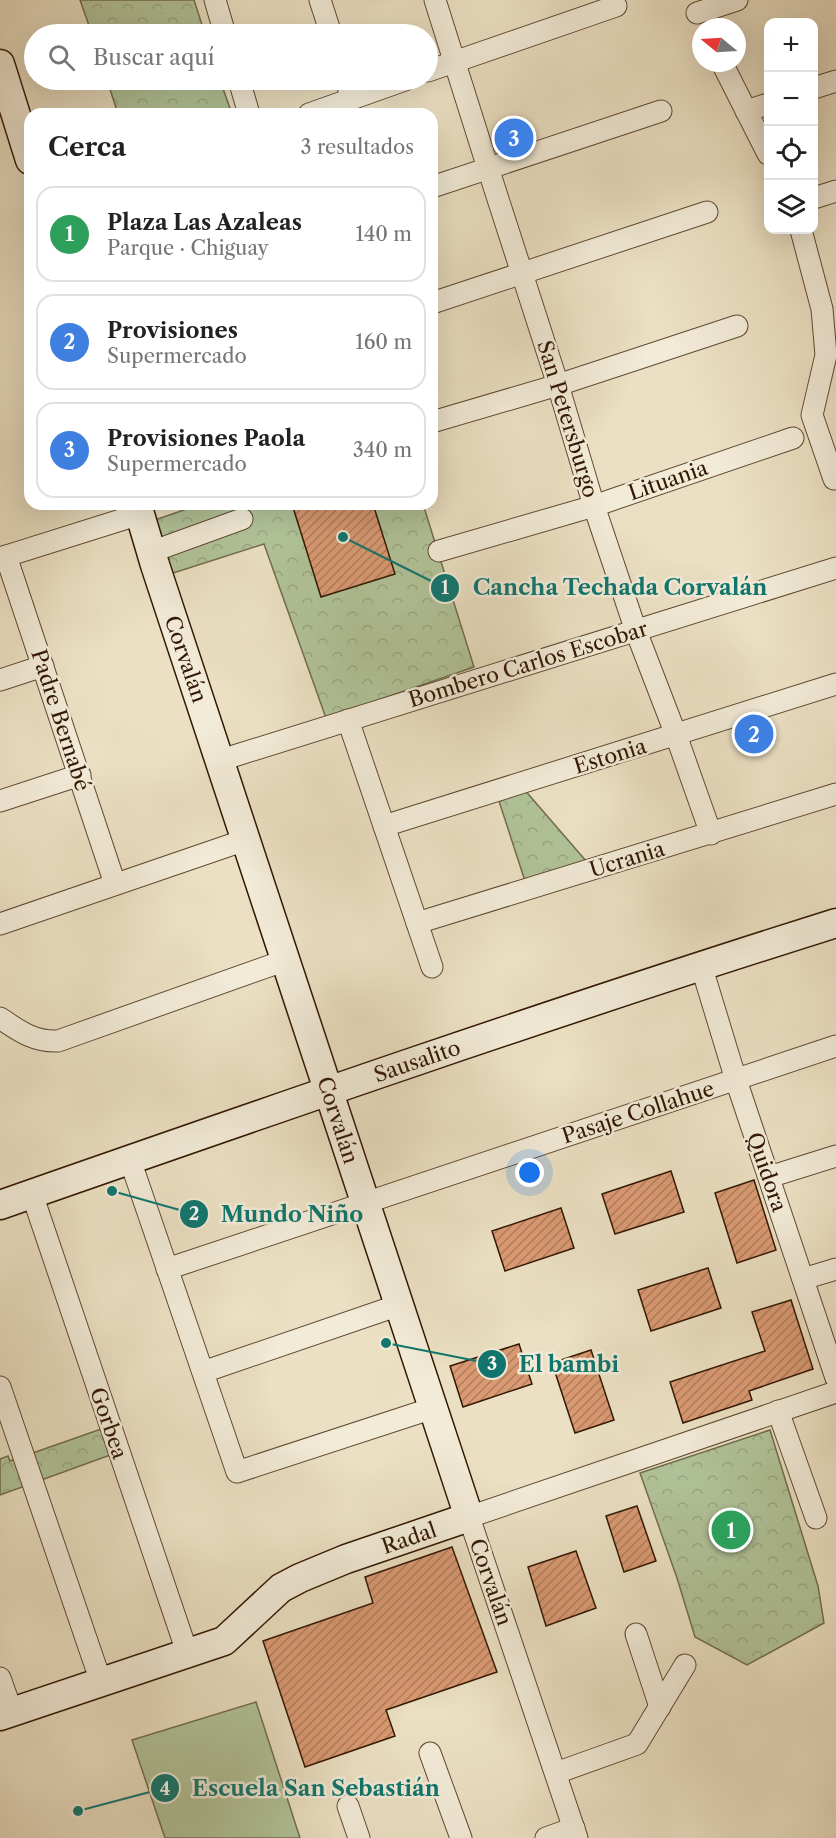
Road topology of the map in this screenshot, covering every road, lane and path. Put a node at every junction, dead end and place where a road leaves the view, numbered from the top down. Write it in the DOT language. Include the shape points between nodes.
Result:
graph roads {
  1 [pos="215,0"];
  2 [pos="320,0"];
  3 [pos="435,0"];
  4 [pos="737,0"];
  5 [pos="616,6"];
  6 [pos="697,13"];
  7 [pos="222,24"];
  8 [pos="328,24"];
  9 [pos="454,62"];
  10 [pos="0,64"];
  11 [pos="438,68"];
  12 [pos="726,72"];
  13 [pos="836,81"];
  14 [pos="818,86"];
  15 [pos="241,90"];
  16 [pos="347,90"];
  17 [pos="764,105"];
  18 [pos="247,108"];
  19 [pos="319,108"];
  20 [pos="661,111"];
  21 [pos="746,111"];
  22 [pos="24,141"];
  23 [pos="764,146"];
  24 [pos="488,168"];
  25 [pos="438,185"];
  26 [pos="836,190"];
  27 [pos="818,196"];
  28 [pos="706,212"];
  29 [pos="802,234"];
  30 [pos="523,273"];
  31 [pos="438,301"];
  32 [pos="829,306"];
  33 [pos="737,326"];
  34 [pos="558,385"];
  35 [pos="438,420"];
  36 [pos="794,438"];
  37 [pos="834,479"];
  38 [pos="594,506"];
  39 [pos="135,510"];
  40 [pos="138,510"];
  41 [pos="242,519"];
  42 [pos="439,551"];
  43 [pos="151,552"];
  44 [pos="3,557"];
  45 [pos="836,568"];
  46 [pos="636,631"];
  47 [pos="43,666"];
  48 [pos="0,680"];
  49 [pos="836,684"];
  50 [pos="348,720"];
  51 [pos="676,735"];
  52 [pos="221,760"];
  53 [pos="80,775"];
  54 [pos="836,794"];
  55 [pos="0,801"];
  56 [pos="384,826"];
  57 [pos="711,834"];
  58 [pos="245,840"];
  59 [pos="115,885"];
  60 [pos="417,923"];
  61 [pos="836,923"];
  62 [pos="0,924"];
  63 [pos="286,960"];
  64 [pos="701,965"];
  65 [pos="432,967"];
  66 [pos="0,1018"];
  67 [pos="836,1046"];
  68 [pos="736,1080"];
  69 [pos="328,1091"];
  70 [pos="836,1156"];
  71 [pos="130,1160"];
  72 [pos="769,1177"];
  73 [pos="32,1194"];
  74 [pos="365,1203"];
  75 [pos="0,1205"];
  76 [pos="167,1269"];
  77 [pos="836,1269"];
  78 [pos="803,1279"];
  79 [pos="399,1305"];
  80 [pos="202,1372"];
  81 [pos="836,1378"];
  82 [pos="0,1386"];
  83 [pos="836,1392"];
  84 [pos="433,1408"];
  85 [pos="778,1411"];
  86 [pos="470,1517"];
  87 [pos="816,1518"];
  88 [pos="636,1634"];
  89 [pos="187,1652"];
  90 [pos="685,1665"];
  91 [pos="0,1678"];
  92 [pos="101,1682"];
  93 [pos="660,1707"];
  94 [pos="6,1714"];
  95 [pos="430,1753"];
  96 [pos="556,1773"];
  97 [pos="348,1806"];
  98 [pos="575,1833"];
  99 [pos="359,1838"];
  100 [pos="461,1838"];
  101 [pos="546,1838"];
  1 -- 7 [label="street"];
  2 -- 8 [label="street"];
  3 -- 9 [label="street, San Petersburgo"];
  4 -- 6 [label="street"];
  5 -- 9 [label="street"];
  9 -- 11 [label="street"];
  9 -- 24 [label="street, San Petersburgo"];
  10 -- 22 [label="street"];
  12 -- 21 [label="street"];
  13 -- 14 [label="street"];
  15 -- 18 [label="street"];
  16 -- 19 [label="street"];
  17 -- 21 [label="street"];
  20 -- 24 [label="street"];
  21 -- 23 [label="street"];
  24 -- 25 [label="street"];
  24 -- 30 [label="street, San Petersburgo"];
  26 -- 27 [label="street"];
  28 -- 30 [label="street"];
  29 -- 32 [label="street"];
  30 -- 31 [label="street"];
  30 -- 34 [label="street, San Petersburgo"];
  32 -- 37 [label="street" via="826,355 812,415"];
  33 -- 34 [label="street"];
  34 -- 35 [label="street"];
  34 -- 38 [label="street, San Petersburgo"];
  36 -- 38 [label="street, Lituania"];
  38 -- 42 [label="street, Lituania"];
  38 -- 46 [label="street, San Petersburgo"];
  39 -- 44 [label="street"];
  40 -- 43 [label="street, Corvalán"];
  41 -- 43 [label="street"];
  43 -- 52 [label="street, Corvalán"];
  44 -- 47 [label="street, Padre Bernabé"];
  45 -- 46 [label="street, Bombero Carlos Escobar"];
  46 -- 50 [label="street, Bombero Carlos Escobar"];
  46 -- 51 [label="street, San Petersburgo"];
  47 -- 48 [label="street"];
  47 -- 53 [label="street, Padre Bernabé"];
  49 -- 51 [label="street, Estonia"];
  50 -- 52 [label="street, Bombero Carlos Escobar"];
  50 -- 56 [label="street"];
  51 -- 56 [label="street, Estonia"];
  51 -- 57 [label="street, San Petersburgo"];
  52 -- 58 [label="street, Corvalán"];
  53 -- 55 [label="street"];
  53 -- 59 [label="street, Padre Bernabé"];
  54 -- 57 [label="street, Ucrania"];
  56 -- 60 [label="street"];
  57 -- 60 [label="street, Ucrania"];
  58 -- 59 [label="street"];
  58 -- 63 [label="street, Corvalán"];
  59 -- 62 [label="street"];
  60 -- 65 [label="street"];
  61 -- 64 [label="street, Sausalito"];
  63 -- 66 [label="street" via="58,1041 29,1037"];
  63 -- 69 [label="street, Corvalán"];
  64 -- 68 [label="street, Quidora"];
  64 -- 69 [label="street, Sausalito"];
  67 -- 68 [label="street, Pasaje Collahue"];
  68 -- 72 [label="street, Quidora"];
  68 -- 74 [label="street, Pasaje Collahue"];
  69 -- 71 [label="street, Sausalito"];
  69 -- 74 [label="street, Corvalán"];
  70 -- 72 [label="street"];
  71 -- 73 [label="street, Sausalito"];
  71 -- 76 [label="street"];
  72 -- 78 [label="street, Quidora"];
  73 -- 75 [label="street, Sausalito"];
  73 -- 89 [label="street, Gorbea"];
  74 -- 76 [label="street, Pasaje Collahue"];
  74 -- 79 [label="street, Corvalán"];
  76 -- 80 [label="street"];
  77 -- 78 [label="street"];
  78 -- 81 [label="street, Quidora"];
  79 -- 80 [label="street"];
  79 -- 84 [label="street, Corvalán"];
  80 -- 84 [label="street" via="237,1472"];
  82 -- 92 [label="street"];
  83 -- 85 [label="street, Radal"];
  84 -- 86 [label="street, Corvalán"];
  85 -- 86 [label="street, Radal"];
  85 -- 87 [label="street"];
  86 -- 89 [label="street, Radal" via="300,1578 281,1588 224,1641"];
  86 -- 96 [label="street, Corvalán"];
  88 -- 93 [label="street"];
  89 -- 92 [label="street, Radal"];
  90 -- 93 [label="street"];
  91 -- 94 [label="street"];
  92 -- 94 [label="street, Radal"];
  93 -- 96 [label="street" via="638,1744"];
  95 -- 100 [label="street"];
  96 -- 98 [label="street, Corvalán"];
  97 -- 99 [label="street"];
  98 -- 101 [label="street"];
}
